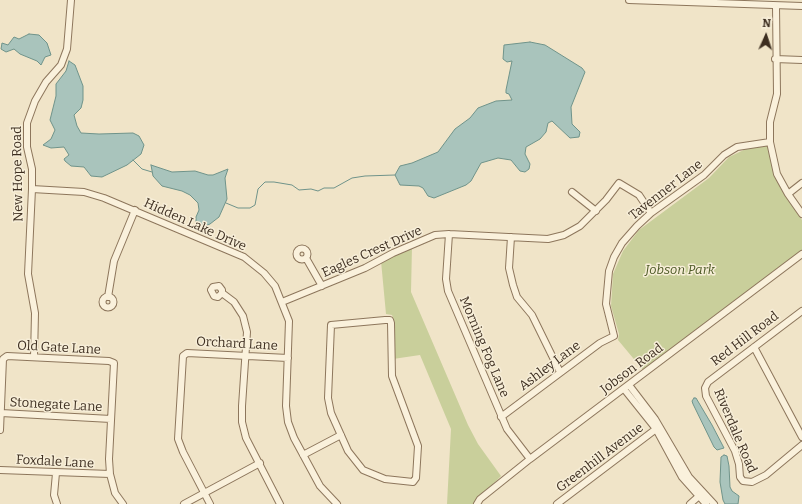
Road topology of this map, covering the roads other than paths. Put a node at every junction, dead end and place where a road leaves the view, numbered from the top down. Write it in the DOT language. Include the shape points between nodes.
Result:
graph roads {
  1 [pos="71,0"];
  2 [pos="630,0"];
  3 [pos="776,6"];
  4 [pos="802,6"];
  5 [pos="775,59"];
  6 [pos="802,60"];
  7 [pos="770,142"];
  8 [pos="802,183"];
  9 [pos="32,189"];
  10 [pos="572,192"];
  11 [pos="788,194"];
  12 [pos="135,210"];
  13 [pos="596,211"];
  14 [pos="651,213"];
  15 [pos="802,214"];
  16 [pos="449,234"];
  17 [pos="511,237"];
  18 [pos="802,254"];
  19 [pos="306,258"];
  20 [pos="322,286"];
  21 [pos="222,293"];
  22 [pos="108,297"];
  23 [pos="282,302"];
  24 [pos="802,311"];
  25 [pos="614,336"];
  26 [pos="754,346"];
  27 [pos="245,355"];
  28 [pos="34,357"];
  29 [pos="288,358"];
  30 [pos="560,372"];
  31 [pos="626,387"];
  32 [pos="705,388"];
  33 [pos="1,413"];
  34 [pos="501,417"];
  35 [pos="111,418"];
  36 [pos="0,430"];
  37 [pos="656,430"];
  38 [pos="341,435"];
  39 [pos="802,437"];
  40 [pos="802,445"];
  41 [pos="303,455"];
  42 [pos="530,459"];
  43 [pos="260,463"];
  44 [pos="0,470"];
  45 [pos="56,473"];
  46 [pos="110,474"];
  47 [pos="204,493"];
  48 [pos="699,496"];
  49 [pos="57,504"];
  50 [pos="123,504"];
  51 [pos="184,504"];
  52 [pos="210,504"];
  53 [pos="280,504"];
  54 [pos="337,504"];
  55 [pos="477,504"];
  56 [pos="557,504"];
  57 [pos="690,504"];
  58 [pos="706,504"];
  59 [pos="714,504"];
  1 -- 9 [label="street, New Hope Road" via="69,38 65,54 61,65 46,82 35,101 27,123"];
  2 -- 3 [label="street"];
  3 -- 4 [label="street"];
  3 -- 5 [label="street"];
  5 -- 6 [label="street"];
  5 -- 7 [label="street" via="776,94 770,122"];
  7 -- 11 [label="street" via="777,174"];
  7 -- 14 [label="street, Tavenner Lane" via="737,147 724,155 704,175"];
  8 -- 11 [label="street"];
  9 -- 12 [label="street, Hidden Lake Drive" via="84,192"];
  9 -- 28 [label="street, New Hope Road" via="28,274 36,317"];
  10 -- 13 [label="street"];
  11 -- 15 [label="street"];
  12 -- 22 [label="street" via="114,260"];
  12 -- 23 [label="street, Hidden Lake Drive" via="244,257 264,272 275,286"];
  13 -- 14 [label="street, Eagles Crest Drive" via="619,183 639,195"];
  13 -- 17 [label="street, Eagles Crest Drive" via="580,226 564,235 548,239"];
  14 -- 25 [label="street, Tavenner Lane" via="622,243 609,271 606,304"];
  16 -- 17 [label="street, Eagles Crest Drive"];
  16 -- 20 [label="street, Eagles Crest Drive" via="435,235"];
  16 -- 34 [label="street, Morning Fog Lane" via="446,279 448,291"];
  17 -- 30 [label="street" via="509,268 512,285 517,297 532,315"];
  18 -- 31 [label="street, Jobson Road"];
  19 -- 20 [label="street"];
  20 -- 23 [label="street, Eagles Crest Drive"];
  21 -- 27 [label="street" via="234,302 243,316 247,332"];
  23 -- 29 [label="street, Hidden Lake Drive" via="289,321"];
  24 -- 26 [label="street, Red Hill Road"];
  25 -- 30 [label="street, Ashley Lane"];
  26 -- 32 [label="street, Red Hill Road" via="708,382"];
  26 -- 39 [label="street"];
  27 -- 29 [label="street, Orchard Lane"];
  27 -- 43 [label="street" via="242,422 246,438"];
  27 -- 47 [label="street, Orchard Lane" via="184,354 178,439 182,452"];
  28 -- 33 [label="street, Old Gate Lane" via="6,356 3,359"];
  28 -- 35 [label="street, Old Gate Lane" via="114,363"];
  29 -- 41 [label="street, Hidden Lake Drive" via="288,422"];
  30 -- 34 [label="street, Ashley Lane"];
  31 -- 37 [label="street"];
  31 -- 42 [label="street, Jobson Road"];
  31 -- 59 [label="street" via="655,419 689,476"];
  32 -- 40 [label="street, Riverdale Road" via="706,396 734,451 740,477 745,482 752,482 766,475"];
  33 -- 35 [label="street, Stonegate Lane"];
  33 -- 36 [label="street"];
  34 -- 42 [label="street, Morning Fog Lane"];
  35 -- 46 [label="street"];
  37 -- 48 [label="street" via="674,466"];
  37 -- 56 [label="street, Greenhill Avenue"];
  38 -- 38 [label="street" via="331,413 328,398 331,325 390,320 392,376 418,446 416,478 413,482 384,480 363,470 348,451"];
  38 -- 41 [label="street"];
  41 -- 54 [label="street, Hidden Lake Drive" via="320,486"];
  42 -- 55 [label="street, Jobson Road"];
  43 -- 47 [label="street"];
  43 -- 53 [label="street"];
  44 -- 45 [label="street, Foxdale Lane"];
  45 -- 46 [label="street, Foxdale Lane"];
  45 -- 49 [label="street" via="54,495"];
  46 -- 50 [label="street" via="115,493"];
  47 -- 51 [label="street"];
  47 -- 52 [label="street"];
  48 -- 57 [label="street"];
  48 -- 58 [label="street"];
}
